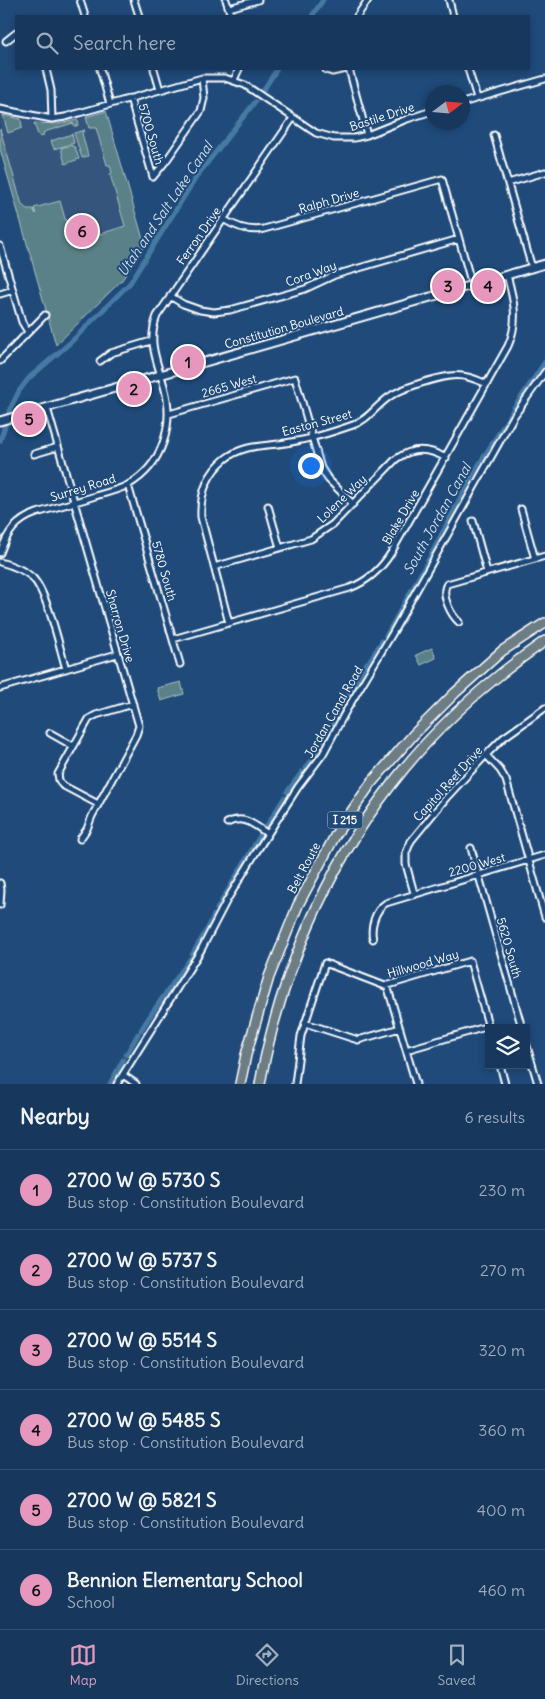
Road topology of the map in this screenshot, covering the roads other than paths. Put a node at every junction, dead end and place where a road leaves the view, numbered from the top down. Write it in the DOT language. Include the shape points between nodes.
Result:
graph roads {
  1 [pos="80,0"];
  2 [pos="134,0"];
  3 [pos="226,0"];
  4 [pos="258,0"];
  5 [pos="368,0"];
  6 [pos="448,0"];
  7 [pos="229,8"];
  8 [pos="85,15"];
  9 [pos="139,15"];
  10 [pos="230,15"];
  11 [pos="357,15"];
  12 [pos="453,15"];
  13 [pos="15,34"];
  14 [pos="6,41"];
  15 [pos="46,70"];
  16 [pos="100,70"];
  17 [pos="154,70"];
  18 [pos="238,70"];
  19 [pos="326,70"];
  20 [pos="342,70"];
  21 [pos="347,70"];
  22 [pos="468,70"];
  23 [pos="202,78"];
  24 [pos="545,79"];
  25 [pos="234,80"];
  26 [pos="160,90"];
  27 [pos="130,98"];
  28 [pos="477,98"];
  29 [pos="470,100"];
  30 [pos="110,104"];
  31 [pos="0,109"];
  32 [pos="425,113"];
  33 [pos="52,118"];
  34 [pos="293,118"];
  35 [pos="368,135"];
  36 [pos="494,135"];
  37 [pos="545,172"];
  38 [pos="508,183"];
  39 [pos="223,219"];
  40 [pos="459,239"];
  41 [pos="0,246"];
  42 [pos="545,264"];
  43 [pos="532,268"];
  44 [pos="507,275"];
  45 [pos="472,285"];
  46 [pos="13,290"];
  47 [pos="0,294"];
  48 [pos="170,296"];
  49 [pos="45,314"];
  50 [pos="28,332"];
  51 [pos="151,341"];
  52 [pos="0,361"];
  53 [pos="100,361"];
  54 [pos="545,372"];
  55 [pos="161,375"];
  56 [pos="487,384"];
  57 [pos="47,408"];
  58 [pos="169,414"];
  59 [pos="2,421"];
  60 [pos="312,437"];
  61 [pos="58,447"];
  62 [pos="34,454"];
  63 [pos="446,458"];
  64 [pos="128,484"];
  65 [pos="74,502"];
  66 [pos="353,504"];
  67 [pos="268,506"];
  68 [pos="521,509"];
  69 [pos="473,521"];
  70 [pos="280,548"];
  71 [pos="0,553"];
  72 [pos="545,556"];
  73 [pos="535,559"];
  74 [pos="0,562"];
  75 [pos="214,567"];
  76 [pos="487,572"];
  77 [pos="459,622"];
  78 [pos="229,623"];
  79 [pos="545,623"];
  80 [pos="173,639"];
  81 [pos="545,642"];
  82 [pos="117,654"];
  83 [pos="180,664"];
  84 [pos="66,669"];
  85 [pos="0,688"];
  86 [pos="133,704"];
  87 [pos="545,708"];
  88 [pos="50,734"];
  89 [pos="73,746"];
  90 [pos="486,755"];
  91 [pos="98,804"];
  92 [pos="227,823"];
  93 [pos="268,834"];
  94 [pos="80,839"];
  95 [pos="470,848"];
  96 [pos="545,855"];
  97 [pos="529,860"];
  98 [pos="477,875"];
  99 [pos="0,883"];
  100 [pos="414,893"];
  101 [pos="0,905"];
  102 [pos="545,917"];
  103 [pos="373,939"];
  104 [pos="387,985"];
  105 [pos="304,1023"];
  106 [pos="488,1024"];
  107 [pos="521,1024"];
  108 [pos="400,1028"];
  109 [pos="485,1028"];
  110 [pos="406,1050"];
  111 [pos="530,1057"];
  112 [pos="501,1069"];
  113 [pos="123,1075"];
  114 [pos="240,1083"];
  115 [pos="414,1083"];
  116 [pos="117,1084"];
  117 [pos="136,1084"];
  118 [pos="260,1084"];
  119 [pos="296,1084"];
  120 [pos="505,1084"];
  121 [pos="538,1084"];
  1 -- 8 [label="street"];
  2 -- 9 [label="street"];
  3 -- 7 [label="street"];
  4 -- 7 [label="street"];
  5 -- 11 [label="street"];
  6 -- 12 [label="street"];
  7 -- 10 [label="street"];
  13 -- 14 [label="street"];
  15 -- 33 [label="street" via="52,90"];
  16 -- 30 [label="street"];
  17 -- 26 [label="street"];
  18 -- 25 [label="street"];
  19 -- 20 [label="street"];
  21 -- 35 [label="street"];
  22 -- 28 [label="street"];
  23 -- 25 [label="street"];
  23 -- 26 [label="street"];
  23 -- 27 [label="street, 5700 South" via="204,98 201,111 153,177"];
  24 -- 28 [label="street"];
  25 -- 34 [label="street, Bastile Drive"];
  26 -- 27 [label="street"];
  27 -- 30 [label="street"];
  28 -- 29 [label="street"];
  30 -- 33 [label="street"];
  31 -- 33 [label="street"];
  32 -- 35 [label="street, Bastile Drive"];
  34 -- 35 [label="street, Bastile Drive" via="316,133 334,138"];
  34 -- 39 [label="street, Ferron Drive"];
  36 -- 38 [label="street"];
  37 -- 38 [label="street"];
  38 -- 43 [label="street"];
  39 -- 40 [label="street, Ralph Drive" via="242,228 264,229 442,178"];
  39 -- 48 [label="street, Ferron Drive"];
  40 -- 45 [label="street"];
  40 -- 48 [label="street, Cora Way" via="230,310 210,312 195,309"];
  41 -- 46 [label="street"];
  42 -- 43 [label="main road, Constitution Boulevard"];
  43 -- 44 [label="main road, Constitution Boulevard"];
  44 -- 45 [label="main road, Constitution Boulevard"];
  44 -- 56 [label="street, Blake Drive" via="516,316 514,329"];
  45 -- 55 [label="main road, Constitution Boulevard"];
  46 -- 47 [label="street"];
  46 -- 50 [label="street"];
  48 -- 51 [label="street, Ferron Drive" via="154,322"];
  49 -- 50 [label="street"];
  50 -- 52 [label="street"];
  51 -- 53 [label="street" via="111,352"];
  51 -- 55 [label="street, Ferron Drive"];
  54 -- 93 [label="street, Jordan Canal Road" via="516,413 323,754"];
  55 -- 57 [label="main road, Constitution Boulevard"];
  55 -- 58 [label="street, Surrey Road"];
  56 -- 60 [label="street, Easton Street" via="460,376 411,387 390,396 359,422"];
  56 -- 63 [label="street, Blake Drive"];
  57 -- 59 [label="main road, Constitution Boulevard"];
  57 -- 61 [label="street, Sharron Drive"];
  58 -- 60 [label="street, 2665 West" via="295,378"];
  58 -- 64 [label="street, Surrey Road" via="161,450 149,466"];
  60 -- 66 [label="street" via="324,474"];
  60 -- 75 [label="street, Easton Street" via="243,449 226,458 211,474 201,499 201,517"];
  61 -- 62 [label="street"];
  61 -- 65 [label="street, Sharron Drive"];
  63 -- 66 [label="street, Lolene Way" via="425,450 403,454"];
  63 -- 78 [label="street, Blake Drive" via="391,553 374,574 350,588"];
  64 -- 65 [label="street, Surrey Road"];
  64 -- 80 [label="street, 5780 South"];
  65 -- 71 [label="street, Surrey Road" via="25,518 9,532"];
  65 -- 82 [label="street, Sharron Drive"];
  66 -- 70 [label="street, Lolene Way" via="323,532"];
  67 -- 70 [label="street"];
  68 -- 73 [label="street"];
  69 -- 76 [label="street"];
  70 -- 75 [label="street, Lolene Way"];
  72 -- 73 [label="street"];
  73 -- 76 [label="street"];
  74 -- 84 [label="street" via="28,574 41,589"];
  75 -- 78 [label="street, Easton Street"];
  76 -- 77 [label="street" via="445,587 451,613"];
  78 -- 80 [label="street, Blake Drive"];
  79 -- 114 [label="highway, Belt Route / I 215" via="502,651 454,693 372,782 336,834 298,905 269,977"];
  80 -- 83 [label="street, 5780 South"];
  81 -- 118 [label="highway, I 215" via="516,661 430,740 391,785 357,833 319,903 290,974 266,1051"];
  82 -- 84 [label="street"];
  82 -- 86 [label="street, Sharron Drive"];
  84 -- 85 [label="street"];
  86 -- 89 [label="street" via="94,716"];
  86 -- 91 [label="street, Sharron Drive" via="138,731"];
  87 -- 90 [label="street, Capitol Reef Drive" via="503,738"];
  88 -- 89 [label="street"];
  89 -- 91 [label="street" via="58,774 59,780 62,785"];
  90 -- 97 [label="street" via="506,780"];
  90 -- 100 [label="street, Capitol Reef Drive" via="409,844 406,864"];
  91 -- 94 [label="street, Sharron Drive"];
  92 -- 93 [label="street" via="242,819"];
  93 -- 113 [label="street, Jordan Canal Road" via="227,900 202,950"];
  95 -- 98 [label="street, 5620 South"];
  96 -- 97 [label="street, 2200 West"];
  97 -- 98 [label="street, 2200 West"];
  97 -- 102 [label="street"];
  98 -- 100 [label="street, 2200 West"];
  98 -- 107 [label="street, 5620 South"];
  99 -- 101 [label="street"];
  100 -- 103 [label="street, 2200 West" via="381,907 372,928"];
  104 -- 105 [label="street, Hillwood Way" via="325,963"];
  104 -- 106 [label="street, Hillwood Way" via="470,962"];
  104 -- 108 [label="street"];
  105 -- 108 [label="street" via="358,1040"];
  105 -- 119 [label="street"];
  108 -- 110 [label="street"];
  109 -- 110 [label="street"];
  110 -- 115 [label="street"];
  111 -- 121 [label="street"];
  112 -- 120 [label="street"];
  113 -- 116 [label="street, Jordan Canal Road"];
  113 -- 117 [label="street"];
}
